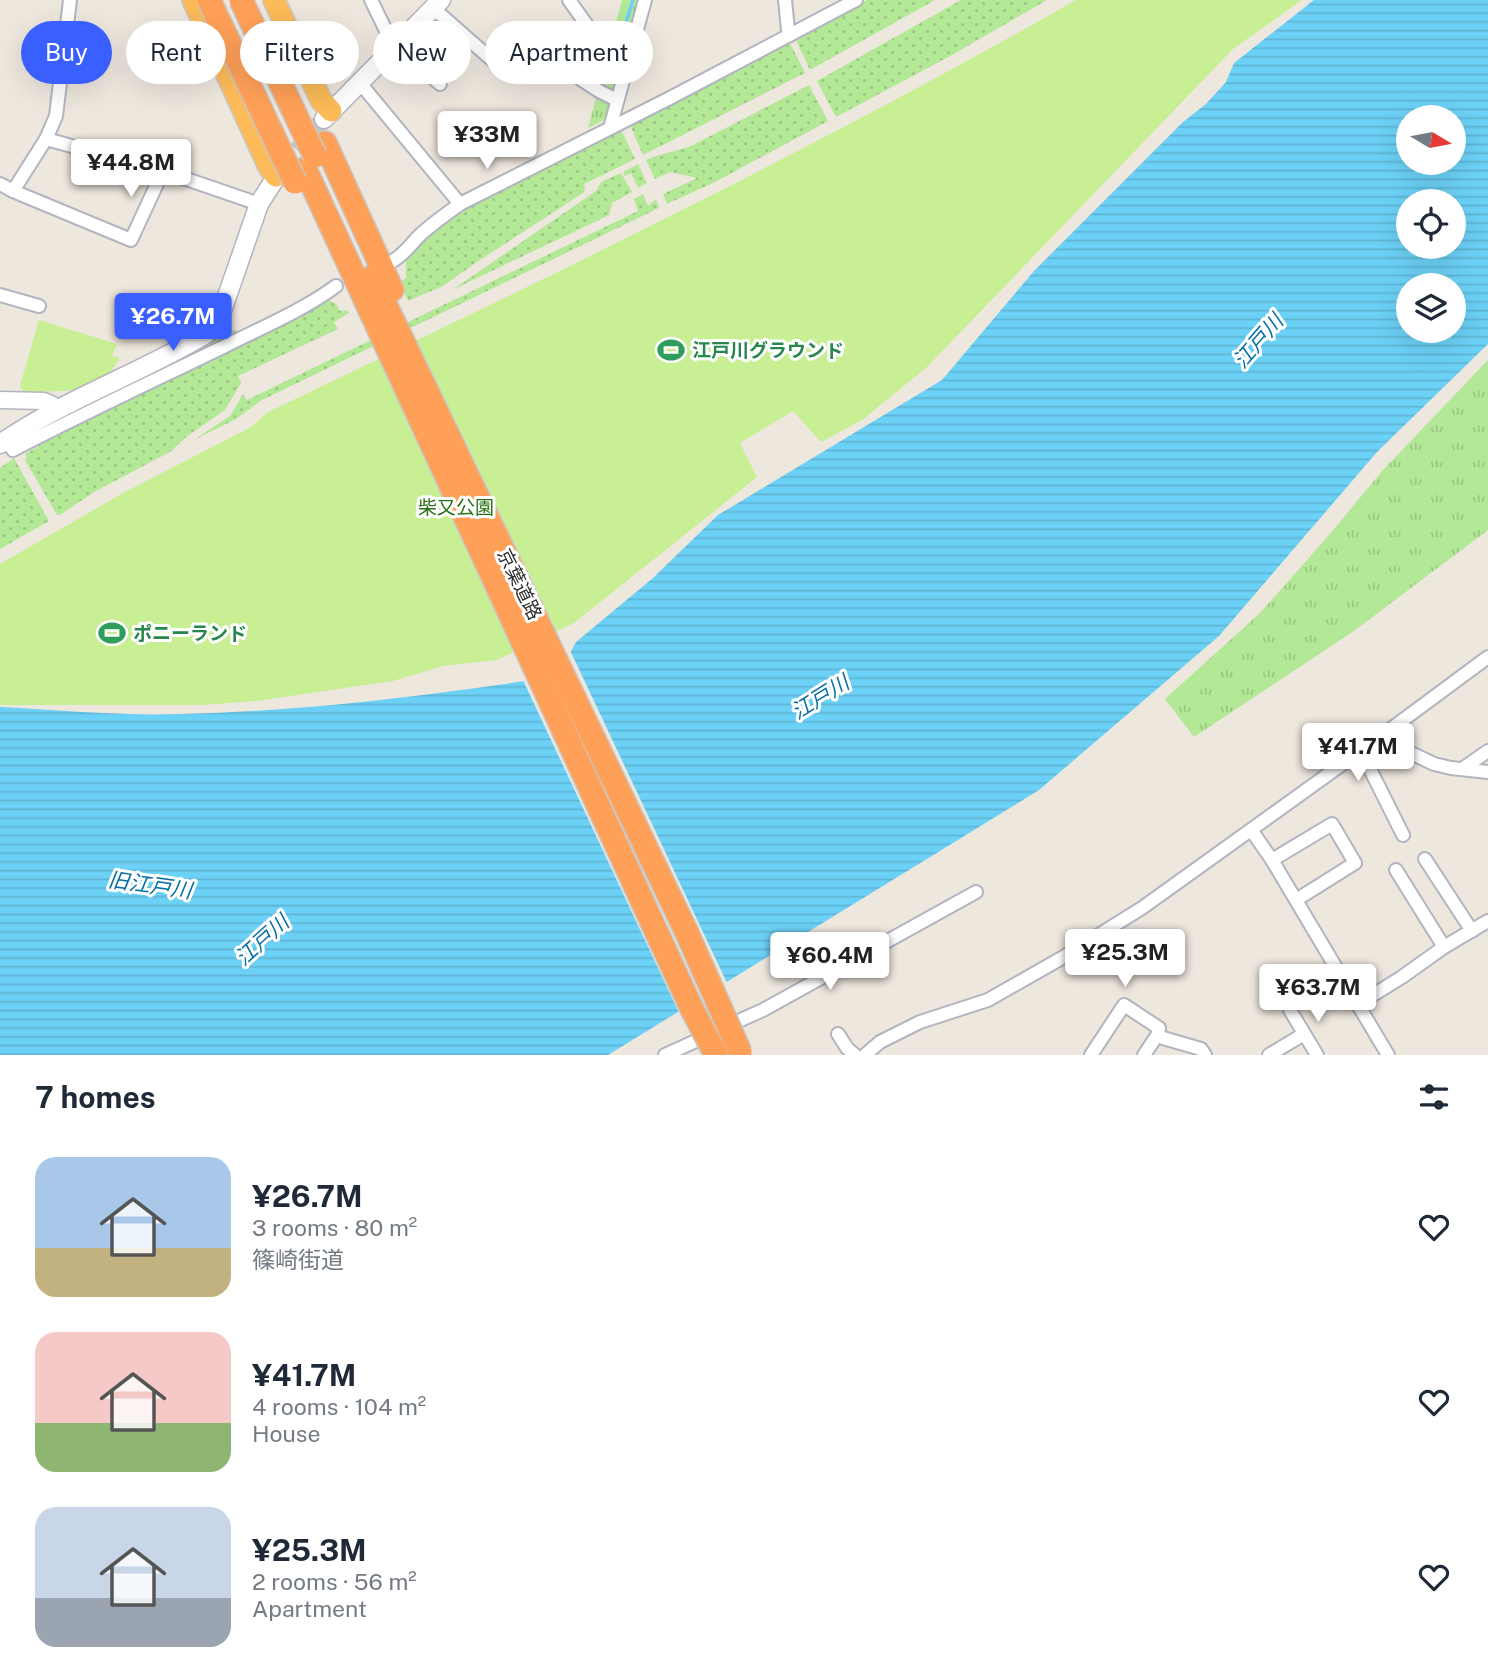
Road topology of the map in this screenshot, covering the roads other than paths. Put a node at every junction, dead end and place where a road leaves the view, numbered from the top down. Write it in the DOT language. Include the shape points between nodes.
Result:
graph roads {
  1 [pos="70,0"];
  2 [pos="193,0"];
  3 [pos="209,0"];
  4 [pos="226,0"];
  5 [pos="241,0"];
  6 [pos="257,0"];
  7 [pos="274,0"];
  8 [pos="371,0"];
  9 [pos="569,0"];
  10 [pos="645,0"];
  11 [pos="785,0"];
  12 [pos="856,0"];
  13 [pos="437,4"];
  14 [pos="381,21"];
  15 [pos="420,21"];
  16 [pos="584,21"];
  17 [pos="790,35"];
  18 [pos="485,51"];
  19 [pos="373,70"];
  20 [pos="360,83"];
  21 [pos="589,84"];
  22 [pos="617,100"];
  23 [pos="327,115"];
  24 [pos="610,128"];
  25 [pos="46,139"];
  26 [pos="299,166"];
  27 [pos="163,171"];
  28 [pos="0,184"];
  29 [pos="13,191"];
  30 [pos="259,204"];
  31 [pos="460,204"];
  32 [pos="391,262"];
  33 [pos="336,286"];
  34 [pos="0,295"];
  35 [pos="376,303"];
  36 [pos="39,306"];
  37 [pos="0,400"];
  38 [pos="57,409"];
  39 [pos="3,442"];
  40 [pos="534,638"];
  41 [pos="1488,657"];
  42 [pos="1384,741"];
  43 [pos="1488,751"];
  44 [pos="1462,769"];
  45 [pos="1488,772"];
  46 [pos="1254,834"];
  47 [pos="1403,835"];
  48 [pos="1425,859"];
  49 [pos="1272,860"];
  50 [pos="1396,870"];
  51 [pos="976,892"];
  52 [pos="1296,900"];
  53 [pos="1488,921"];
  54 [pos="1472,931"];
  55 [pos="1444,947"];
  56 [pos="1357,1005"];
  57 [pos="1290,1010"];
  58 [pos="838,1034"];
  59 [pos="1158,1034"];
  60 [pos="1304,1034"];
  61 [pos="741,1054"];
  62 [pos="665,1055"];
  63 [pos="716,1055"];
  64 [pos="855,1055"];
  65 [pos="865,1055"];
  66 [pos="1091,1055"];
  67 [pos="1144,1055"];
  68 [pos="1205,1055"];
  69 [pos="1269,1055"];
  70 [pos="1317,1055"];
  71 [pos="1388,1055"];
  1 -- 25 [label="street" via="56,116"];
  2 -- 26 [label="highway" via="269,167"];
  3 -- 26 [label="highway, bridge"];
  4 -- 26 [label="highway"];
  5 -- 26 [label="highway, bridge"];
  6 -- 26 [label="highway"];
  7 -- 23 [label="highway"];
  8 -- 14 [label="street"];
  9 -- 16 [label="street"];
  10 -- 22 [label="street"];
  11 -- 17 [label="street"];
  12 -- 17 [label="street"];
  13 -- 15 [label="main road"];
  13 -- 18 [label="street"];
  17 -- 24 [label="street"];
  19 -- 20 [label="main road"];
  20 -- 23 [label="main road"];
  20 -- 31 [label="street"];
  21 -- 22 [label="street"];
  22 -- 24 [label="street"];
  24 -- 31 [label="street"];
  25 -- 27 [label="street"];
  25 -- 29 [label="street"];
  26 -- 30 [label="main road"];
  26 -- 35 [label="highway"];
  26 -- 35 [label="highway"];
  27 -- 29 [label="street" via="131,240"];
  27 -- 30 [label="street"];
  28 -- 29 [label="street"];
  30 -- 38 [label="main road" via="223,308 206,334"];
  31 -- 32 [label="street"];
  33 -- 39 [label="street" via="277,320 13,450"];
  34 -- 36 [label="street"];
  35 -- 40 [label="highway" via="445,494"];
  35 -- 40 [label="highway" via="481,479"];
  37 -- 38 [label="street" via="44,401"];
  38 -- 39 [label="main road"];
  40 -- 61 [label="highway, 京葉道路, bridge" via="686,931"];
  40 -- 63 [label="highway, 京葉道路, bridge" via="691,1007"];
  41 -- 42 [label="street"];
  42 -- 44 [label="street" via="1434,764"];
  42 -- 47 [label="street" via="1366,761"];
  42 -- 65 [label="street" via="1060,959 988,1000 920,1022"];
  43 -- 44 [label="street"];
  44 -- 45 [label="street"];
  46 -- 49 [label="street"];
  48 -- 54 [label="street"];
  49 -- 52 [label="street"];
  49 -- 52 [label="street" via="1332,824 1355,863"];
  50 -- 55 [label="street"];
  51 -- 62 [label="street" via="763,1010"];
  52 -- 56 [label="street"];
  53 -- 54 [label="street"];
  54 -- 55 [label="street"];
  55 -- 56 [label="street"];
  56 -- 71 [label="street"];
  57 -- 60 [label="street"];
  58 -- 64 [label="street"];
  59 -- 66 [label="street" via="1159,1028 1124,1005"];
  59 -- 67 [label="street"];
  59 -- 68 [label="street" via="1201,1049"];
  60 -- 69 [label="street"];
  60 -- 70 [label="street"];
}
